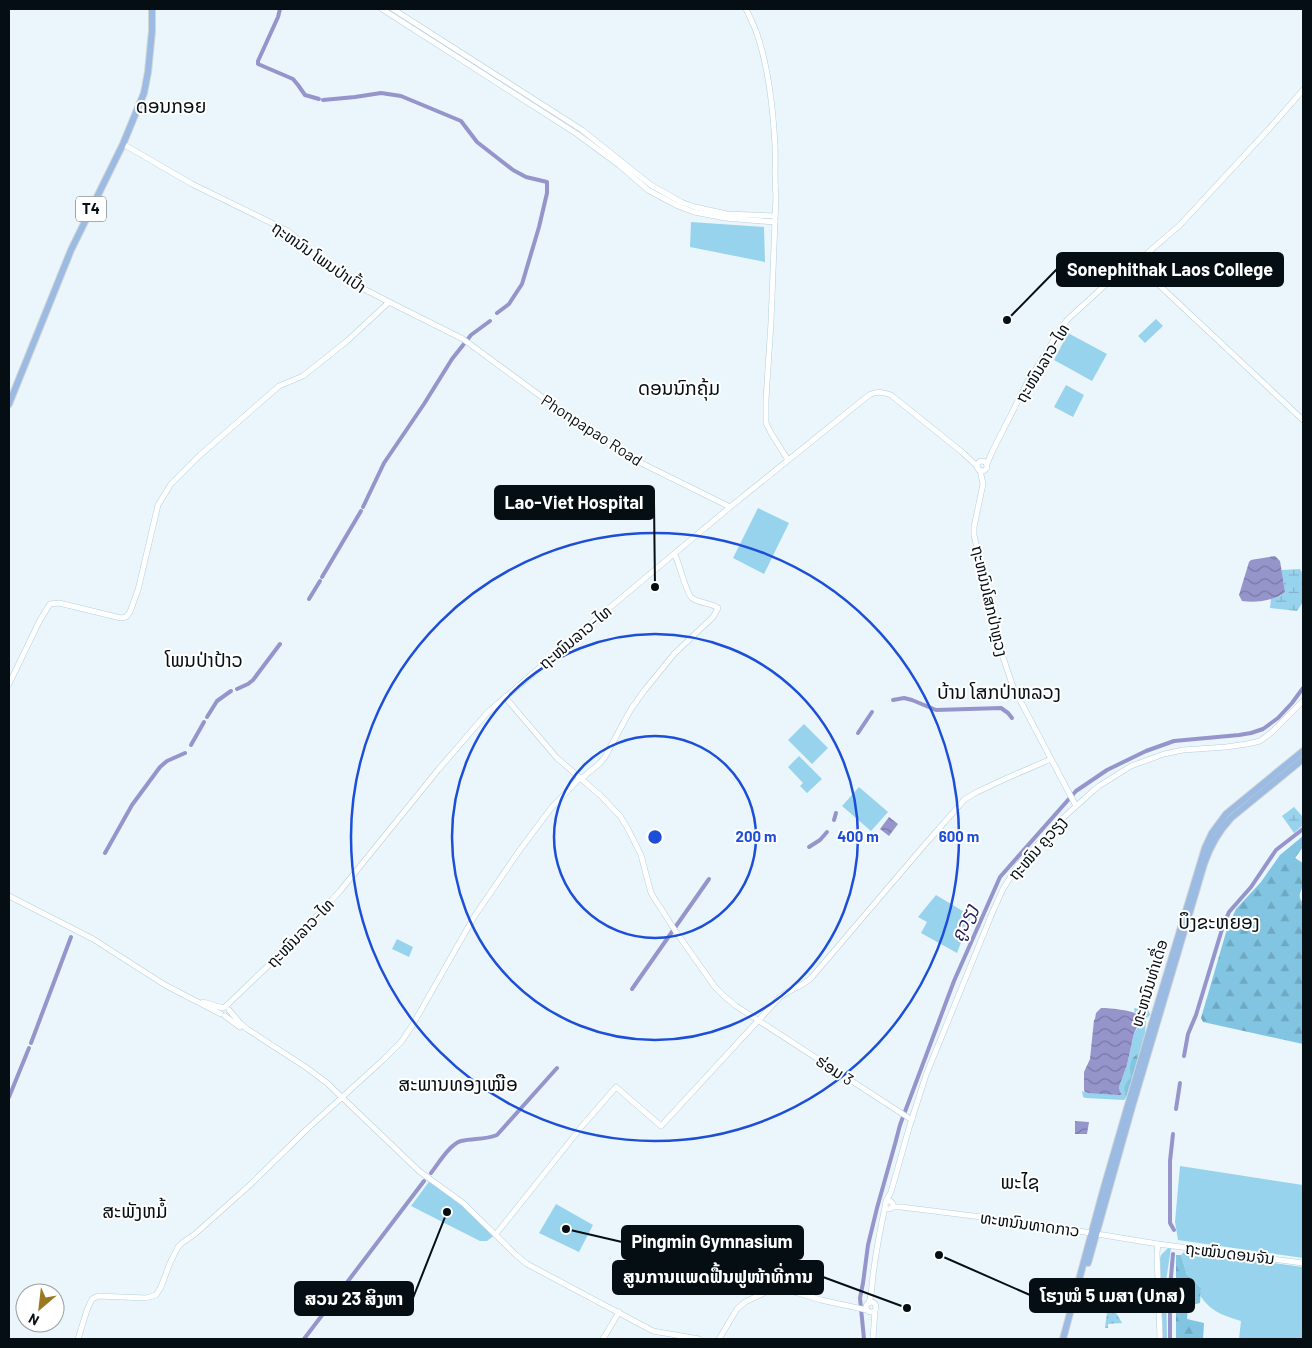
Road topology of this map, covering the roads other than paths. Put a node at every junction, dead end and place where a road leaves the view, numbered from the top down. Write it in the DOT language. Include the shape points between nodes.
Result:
graph roads {
  1 [pos="152,9"];
  2 [pos="382,9"];
  3 [pos="393,9"];
  4 [pos="746,9"];
  5 [pos="1303,90"];
  6 [pos="123,144"];
  7 [pos="775,219"];
  8 [pos="1137,265"];
  9 [pos="389,302"];
  10 [pos="465,340"];
  11 [pos="9,404"];
  12 [pos="1303,420"];
  13 [pos="788,460"];
  14 [pos="982,465"];
  15 [pos="730,507"];
  16 [pos="674,554"];
  17 [pos="9,684"];
  18 [pos="504,697"];
  19 [pos="1303,701"];
  20 [pos="1303,751"];
  21 [pos="1303,758"];
  22 [pos="1051,759"];
  23 [pos="580,779"];
  24 [pos="1076,805"];
  25 [pos="9,896"];
  26 [pos="226,1011"];
  27 [pos="759,1020"];
  28 [pos="342,1097"];
  29 [pos="910,1120"];
  30 [pos="890,1205"];
  31 [pos="496,1234"];
  32 [pos="1094,1234"];
  33 [pos="1158,1244"];
  34 [pos="1303,1263"];
  35 [pos="869,1307"];
  36 [pos="619,1312"];
  37 [pos="78,1339"];
  38 [pos="603,1339"];
  39 [pos="699,1339"];
  40 [pos="719,1339"];
  41 [pos="873,1339"];
  42 [pos="1063,1339"];
  43 [pos="1067,1339"];
  44 [pos="1160,1339"];
  1 -- 6 [label="main road, T4" via="144,93"];
  2 -- 7 [label="street" via="577,134 648,190 694,212 725,218"];
  3 -- 7 [label="street" via="582,130 651,186 696,207"];
  4 -- 7 [label="street" via="757,33 770,91 775,146"];
  5 -- 8 [label="street, ຖະໜົນລາວ-ໄທ" via="1180,225"];
  6 -- 9 [label="street, ຖະຫນົນ ໂພນປ່າເປົ້າ" via="192,184 288,231 343,278"];
  6 -- 11 [label="main road, T4" via="71,250"];
  7 -- 13 [label="street" via="766,423"];
  8 -- 12 [label="street"];
  8 -- 14 [label="street, ຖະໜົນລາວ-ໄທ" via="1132,262 1131,267 1114,277 1068,320 1047,349"];
  9 -- 10 [label="street, ຖະຫນົນ ໂພນປ່າເປົ້າ"];
  9 -- 17 [label="street" via="302,376 280,386 171,484 158,505 138,590 128,615 121,618 59,603 50,604"];
  10 -- 15 [label="street, Phonpapao Road" via="627,456"];
  13 -- 14 [label="street, ຖະໜົນລາວ-ໄທ" via="869,395 884,392"];
  13 -- 15 [label="street, ຖະໜົນລາວ-ໄທ"];
  14 -- 22 [label="street, ຖະຫນົນໂສກປ່າຫຼວງ" via="983,484 974,536 996,636 1013,687"];
  15 -- 16 [label="street, ຖະໜົນລາວ-ໄທ"];
  16 -- 18 [label="street, ຖະໜົນລາວ-ໄທ"];
  16 -- 23 [label="street" via="689,596 718,608 714,617 659,672 631,709 605,757"];
  18 -- 23 [label="street, ຮ່ອມ 3" via="544,744"];
  18 -- 26 [label="street, ຖະໜົນລາວ-ໄທ" via="487,712 340,891"];
  19 -- 24 [label="street, ຖະໜົນ ຄູວຽງ" via="1260,741 1164,754 1131,766"];
  20 -- 32 [label="main road, ທະຫນົນທ່າເດື່ອ" via="1226,814 1208,839 1146,1043"];
  21 -- 32 [label="main road, ທະຫນົນທ່າເດື່ອ" via="1231,818 1211,845"];
  22 -- 24 [label="street, ຖະຫນົນໂສກປ່າຫຼວງ"];
  22 -- 27 [label="street" via="965,799 807,983 785,993"];
  23 -- 27 [label="street, ຮ່ອມ 3" via="620,816 642,855 649,889 715,987 736,1006"];
  23 -- 28 [label="street" via="552,807 474,917 401,1042"];
  24 -- 29 [label="street, ຖະໜົນ ຄູວຽງ" via="1018,865 1003,889"];
  25 -- 26 [label="street" via="93,939 165,985"];
  26 -- 28 [label="street"];
  27 -- 29 [label="street, ຮ່ອມ 3"];
  27 -- 31 [label="street" via="661,1126 616,1086"];
  28 -- 31 [label="street" via="419,1170 463,1203"];
  28 -- 37 [label="street" via="251,1184 182,1243 156,1295 146,1298 98,1296 92,1299"];
  29 -- 30 [label="street, ຖະໜົນ ຄູວຽງ"];
  30 -- 32 [label="street, ທະຫນົນທາດກາວ"];
  30 -- 35 [label="street, ຖະໜົນ ຄູວຽງ" via="882,1221"];
  31 -- 36 [label="street" via="528,1264"];
  32 -- 33 [label="street, ທະຫນົນທາດກາວ"];
  32 -- 42 [label="main road"];
  32 -- 43 [label="main road"];
  33 -- 34 [label="street, ຖະໝົນດອນຈັນ"];
  33 -- 44 [label="street"];
  35 -- 40 [label="street" via="821,1300 781,1289 768,1291 737,1309"];
  35 -- 41 [label="street, ຖະໜົນ ຄູວຽງ"];
  36 -- 38 [label="street"];
  36 -- 39 [label="street" via="653,1331"];
}
